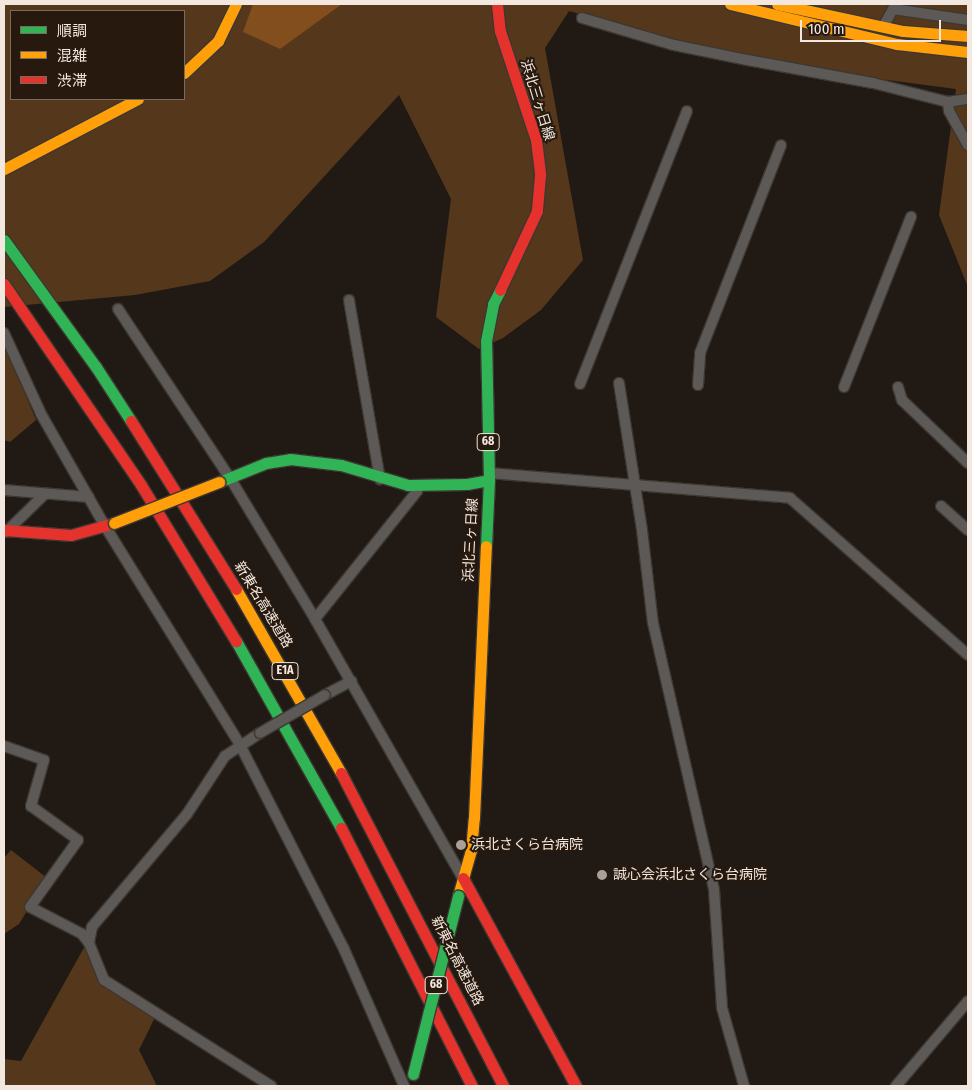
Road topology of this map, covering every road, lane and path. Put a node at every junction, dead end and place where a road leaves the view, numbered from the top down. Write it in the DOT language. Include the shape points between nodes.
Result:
graph roads {
  1 [pos="236,4"];
  2 [pos="497,4"];
  3 [pos="730,4"];
  4 [pos="777,4"];
  5 [pos="582,18"];
  6 [pos="968,20"];
  7 [pos="883,27"];
  8 [pos="968,36"];
  9 [pos="968,52"];
  10 [pos="185,72"];
  11 [pos="968,99"];
  12 [pos="136,100"];
  13 [pos="948,102"];
  14 [pos="687,111"];
  15 [pos="781,145"];
  16 [pos="968,145"];
  17 [pos="4,169"];
  18 [pos="911,217"];
  19 [pos="4,240"];
  20 [pos="6,287"];
  21 [pos="349,300"];
  22 [pos="118,309"];
  23 [pos="4,333"];
  24 [pos="580,384"];
  25 [pos="619,384"];
  26 [pos="698,385"];
  27 [pos="898,387"];
  28 [pos="844,388"];
  29 [pos="968,462"];
  30 [pos="489,477"];
  31 [pos="380,479"];
  32 [pos="224,480"];
  33 [pos="635,483"];
  34 [pos="417,486"];
  35 [pos="4,490"];
  36 [pos="45,494"];
  37 [pos="89,497"];
  38 [pos="941,506"];
  39 [pos="109,525"];
  40 [pos="968,530"];
  41 [pos="5,532"];
  42 [pos="315,619"];
  43 [pos="968,655"];
  44 [pos="351,681"];
  45 [pos="240,745"];
  46 [pos="4,746"];
  47 [pos="463,878"];
  48 [pos="89,943"];
  49 [pos="968,1001"];
  50 [pos="271,1086"];
  51 [pos="404,1086"];
  52 [pos="410,1086"];
  53 [pos="472,1086"];
  54 [pos="505,1086"];
  55 [pos="576,1086"];
  56 [pos="744,1086"];
  57 [pos="896,1086"];
  1 -- 10 [label="main road" via="218,41"];
  2 -- 30 [label="main road, 浜北三ヶ日線 / 68" via="500,31 536,140 540,175 537,211 493,304 486,341"];
  3 -- 9 [label="main road" via="795,23 868,38"];
  4 -- 7 [label="main road"];
  5 -- 13 [label="street" via="674,45 873,83"];
  6 -- 7 [label="street" via="893,9"];
  7 -- 8 [label="main road"];
  11 -- 13 [label="street"];
  12 -- 17 [label="main road"];
  13 -- 16 [label="street" via="949,111"];
  14 -- 24 [label="street"];
  15 -- 26 [label="street" via="700,353"];
  18 -- 28 [label="street"];
  19 -- 54 [label="main road, 新東名高速道路 / E1A" via="137,430 243,600 369,822"];
  20 -- 53 [label="main road, E1A" via="141,485 216,604 347,839"];
  21 -- 31 [label="street"];
  22 -- 32 [label="street"];
  23 -- 37 [label="street" via="42,414"];
  25 -- 33 [label="street"];
  27 -- 29 [label="street" via="902,400"];
  30 -- 33 [label="street"];
  30 -- 34 [label="main road"];
  30 -- 47 [label="main road, 浜北三ヶ日線 / 68" via="474,818 471,850"];
  31 -- 32 [label="main road" via="341,465 290,459 266,463"];
  31 -- 34 [label="main road"];
  32 -- 39 [label="main road, bridge"];
  32 -- 42 [label="street"];
  33 -- 43 [label="street" via="790,498"];
  33 -- 56 [label="street" via="653,623 714,890 722,1008"];
  34 -- 42 [label="street" via="418,491"];
  35 -- 36 [label="street"];
  36 -- 37 [label="street"];
  36 -- 41 [label="street"];
  37 -- 39 [label="street"];
  38 -- 40 [label="street"];
  39 -- 41 [label="main road" via="71,535"];
  39 -- 45 [label="street"];
  42 -- 44 [label="street"];
  44 -- 45 [label="street, bridge"];
  44 -- 47 [label="street"];
  45 -- 48 [label="street" via="225,756 187,814 92,927"];
  45 -- 51 [label="street" via="344,949"];
  46 -- 48 [label="street" via="44,760 31,806 78,840 30,907 82,934"];
  47 -- 52 [label="main road, 浜北三ヶ日線 / 68, bridge"];
  47 -- 55 [label="main road"];
  48 -- 50 [label="street" via="104,980"];
  49 -- 57 [label="street"];
}
